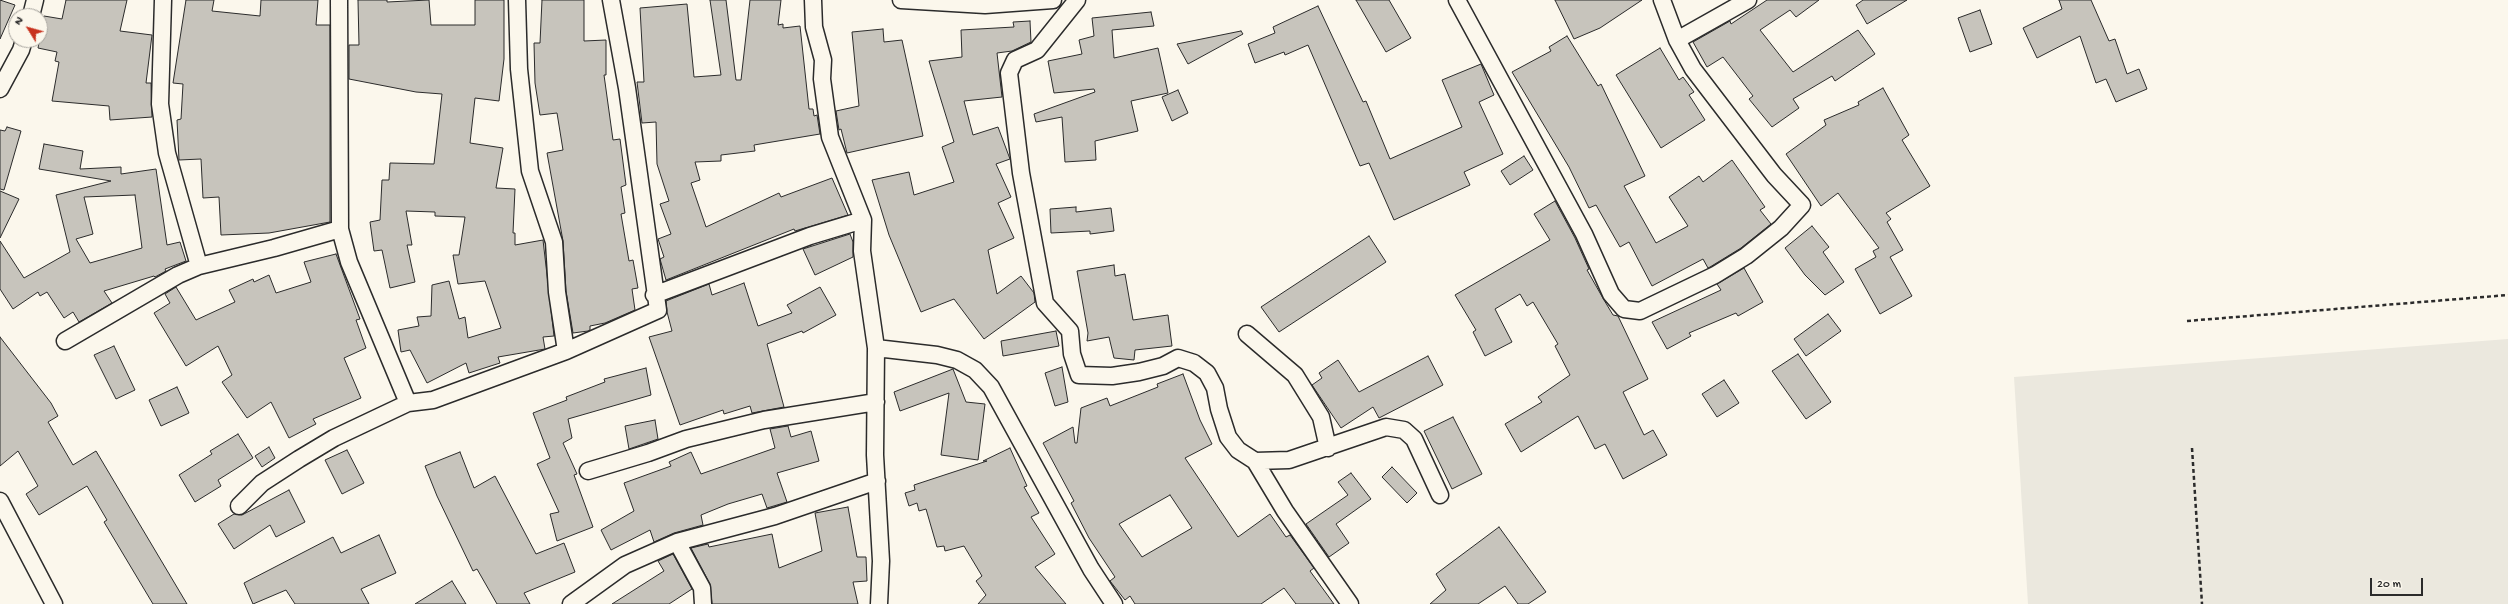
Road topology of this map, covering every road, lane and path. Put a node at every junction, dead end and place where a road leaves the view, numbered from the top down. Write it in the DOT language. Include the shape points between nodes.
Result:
graph roads {
  1 [pos="163,0"];
  2 [pos="339,0"];
  3 [pos="517,0"];
  4 [pos="611,0"];
  5 [pos="812,0"];
  6 [pos="901,0"];
  7 [pos="1054,0"];
  8 [pos="1077,0"];
  9 [pos="1457,0"];
  10 [pos="1662,0"];
  11 [pos="1748,0"];
  12 [pos="941,1"];
  13 [pos="1677,40"];
  14 [pos="22,48"];
  15 [pos="0,89"];
  16 [pos="863,220"];
  17 [pos="340,229"];
  18 [pos="199,266"];
  19 [pos="654,295"];
  20 [pos="2508,295"];
  21 [pos="2187,322"];
  22 [pos="1247,334"];
  23 [pos="65,341"];
  24 [pos="876,348"];
  25 [pos="566,351"];
  26 [pos="876,402"];
  27 [pos="408,403"];
  28 [pos="1328,448"];
  29 [pos="2192,448"];
  30 [pos="1255,461"];
  31 [pos="588,471"];
  32 [pos="877,481"];
  33 [pos="1440,495"];
  34 [pos="0,501"];
  35 [pos="239,506"];
  36 [pos="677,542"];
  37 [pos="54,604"];
  38 [pos="571,604"];
  39 [pos="703,604"];
  40 [pos="879,604"];
  41 [pos="1114,604"];
  42 [pos="1350,604"];
  43 [pos="2202,604"];
  1 -- 18 [label="street" via="160,104 168,153"];
  2 -- 17 [label="street"];
  3 -- 25 [label="street" via="520,76 530,171 554,242 557,292"];
  4 -- 19 [label="street" via="627,88"];
  5 -- 16 [label="street" via="814,27 823,60 822,79 830,137"];
  6 -- 12 [label="street"];
  7 -- 12 [label="street" via="985,4"];
  8 -- 30 [label="street" via="1037,50 1015,60 1009,73 1021,172 1045,302 1070,331 1072,354 1079,375 1112,376 1139,372 1163,366 1178,358 1194,363 1207,373 1215,388 1228,437 1238,450"];
  9 -- 13 [label="street" via="1584,234 1611,294 1624,309 1640,311 1715,274 1766,241 1802,205 1774,175 1736,126 1694,69"];
  10 -- 13 [label="street"];
  11 -- 13 [label="street"];
  14 -- 15 [label="street"];
  16 -- 19 [label="street" via="810,236"];
  16 -- 24 [label="street" via="862,251"];
  17 -- 18 [label="street"];
  17 -- 27 [label="street" via="349,262"];
  18 -- 23 [label="street" via="178,275"];
  19 -- 25 [label="street" via="658,310"];
  20 -- 21 [label="path"];
  22 -- 28 [label="street" via="1295,375 1321,417"];
  24 -- 26 [label="street"];
  24 -- 41 [label="street" via="937,355 957,360 975,370 991,387 1091,570"];
  25 -- 27 [label="street" via="433,400"];
  26 -- 31 [label="street" via="764,420 686,439"];
  26 -- 32 [label="street"];
  27 -- 35 [label="street" via="334,438 299,459 262,483"];
  28 -- 30 [label="street" via="1307,452 1289,460"];
  28 -- 33 [label="street" via="1386,427 1404,430 1414,439"];
  29 -- 43 [label="path"];
  30 -- 42 [label="street" via="1285,511"];
  32 -- 36 [label="street" via="775,516"];
  32 -- 40 [label="street" via="881,561"];
  34 -- 37 [label="street"];
  36 -- 38 [label="street" via="624,565"];
  36 -- 39 [label="street" via="702,588"];
}
